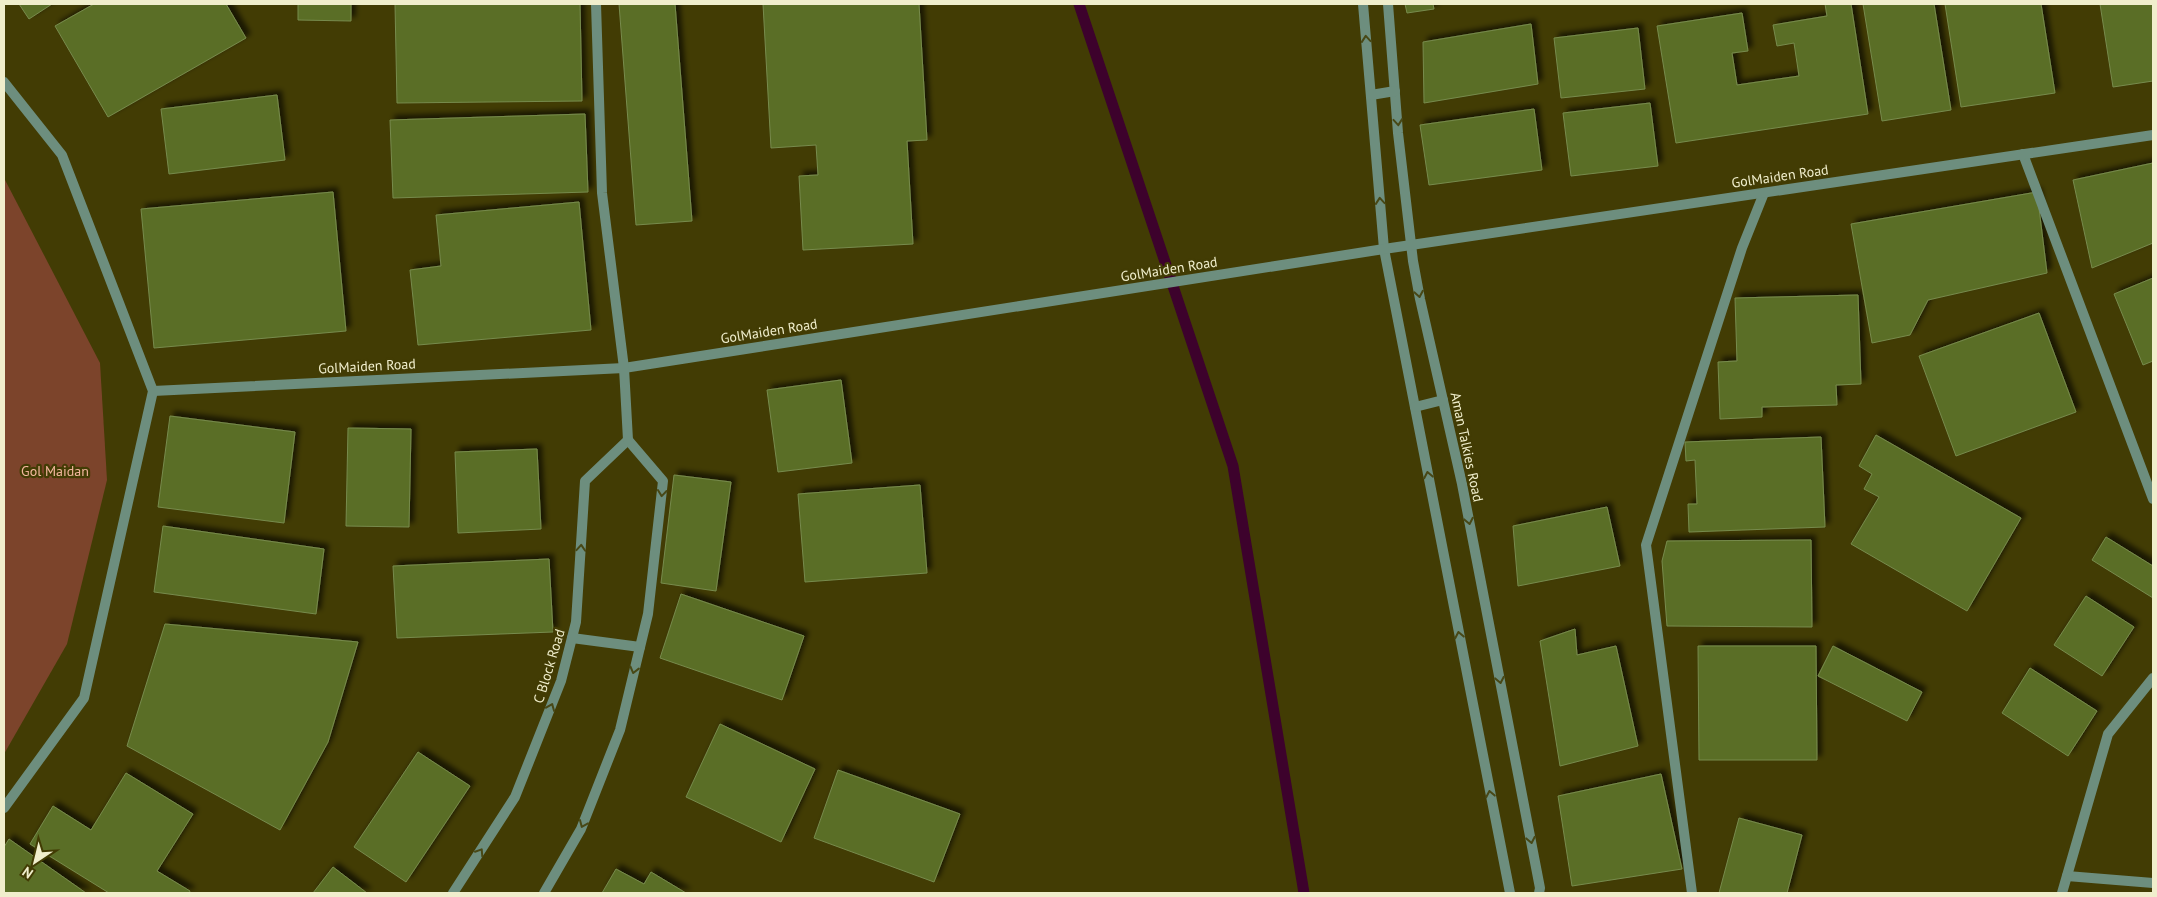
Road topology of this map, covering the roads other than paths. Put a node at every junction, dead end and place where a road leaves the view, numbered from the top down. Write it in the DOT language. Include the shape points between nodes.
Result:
graph roads {
  1 [pos="596,4"];
  2 [pos="1363,4"];
  3 [pos="1388,4"];
  4 [pos="4,82"];
  5 [pos="1395,92"];
  6 [pos="1371,95"];
  7 [pos="2153,135"];
  8 [pos="2023,154"];
  9 [pos="1764,193"];
  10 [pos="1412,245"];
  11 [pos="1384,249"];
  12 [pos="624,368"];
  13 [pos="153,391"];
  14 [pos="1443,400"];
  15 [pos="1414,407"];
  16 [pos="628,440"];
  17 [pos="2153,499"];
  18 [pos="572,638"];
  19 [pos="640,647"];
  20 [pos="2153,678"];
  21 [pos="4,808"];
  22 [pos="2067,876"];
  23 [pos="2153,883"];
  24 [pos="454,893"];
  25 [pos="544,893"];
  26 [pos="1510,893"];
  27 [pos="1539,893"];
  28 [pos="1692,893"];
  29 [pos="2062,893"];
  1 -- 12 [label="street" via="602,193"];
  6 -- 2 [label="street, one-way"];
  3 -- 5 [label="street, Aman Talkies Road"];
  4 -- 13 [label="street" via="62,154"];
  5 -- 6 [label="street"];
  5 -- 10 [label="street, Aman Talkies Road, one-way"];
  11 -- 6 [label="street, one-way"];
  7 -- 8 [label="street, GolMaiden Road"];
  8 -- 9 [label="street, GolMaiden Road"];
  8 -- 17 [label="street"];
  9 -- 10 [label="street, GolMaiden Road"];
  9 -- 28 [label="street" via="1739,258 1646,545"];
  10 -- 11 [label="street, GolMaiden Road"];
  10 -- 14 [label="street, Aman Talkies Road, one-way" via="1420,299"];
  11 -- 12 [label="street, GolMaiden Road"];
  11 -- 15 [label="street"];
  12 -- 13 [label="street, GolMaiden Road"];
  12 -- 16 [label="street"];
  13 -- 21 [label="street" via="84,698"];
  14 -- 15 [label="street"];
  14 -- 27 [label="street, Aman Talkies Road, one-way" via="1464,494"];
  26 -- 15 [label="street, one-way"];
  18 -- 16 [label="street, C Block Road, one-way" via="576,622 586,481"];
  16 -- 19 [label="street, one-way" via="663,481 648,614"];
  18 -- 19 [label="street"];
  24 -- 18 [label="street, C Block Road, one-way" via="515,796 561,681"];
  19 -- 25 [label="street, one-way" via="620,730 585,820"];
  20 -- 22 [label="street" via="2108,734"];
  22 -- 23 [label="street"];
  22 -- 29 [label="street"];
}
